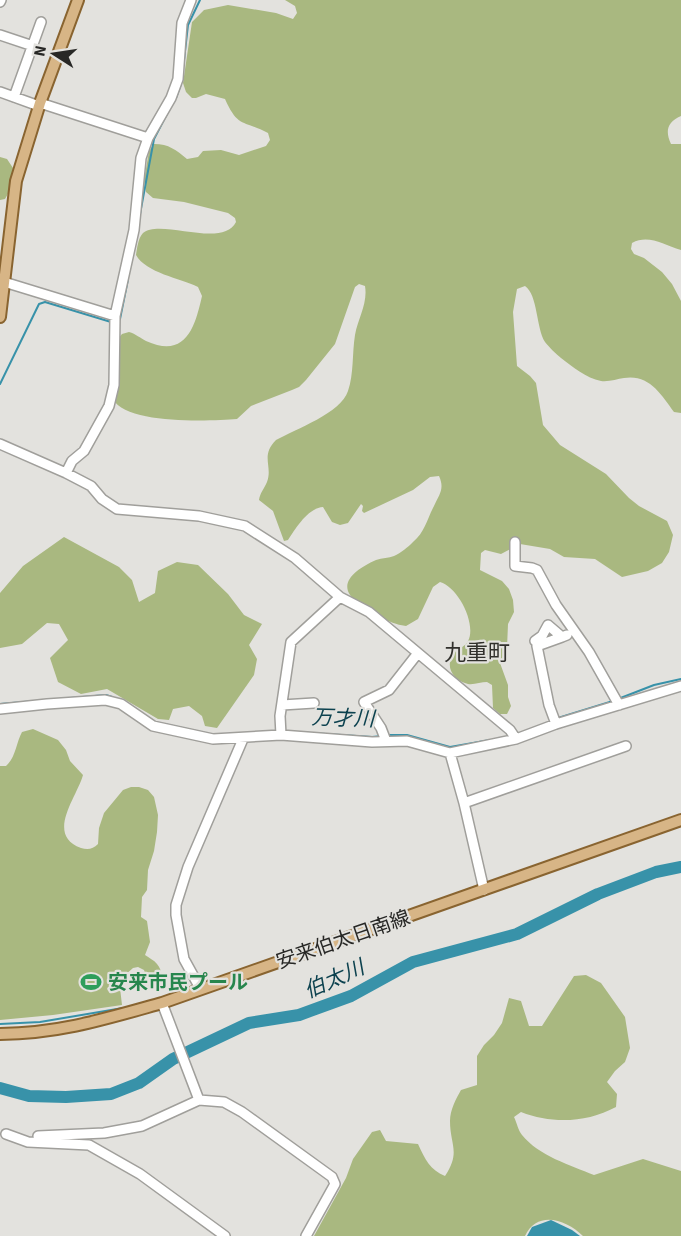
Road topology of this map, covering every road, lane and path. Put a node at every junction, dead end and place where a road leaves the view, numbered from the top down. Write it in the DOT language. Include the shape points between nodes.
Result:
graph roads {
  1 [pos="78,0"];
  2 [pos="191,0"];
  3 [pos="41,22"];
  4 [pos="0,35"];
  5 [pos="33,46"];
  6 [pos="0,92"];
  7 [pos="15,97"];
  8 [pos="39,105"];
  9 [pos="148,138"];
  10 [pos="4,282"];
  11 [pos="115,316"];
  12 [pos="0,317"];
  13 [pos="0,444"];
  14 [pos="66,473"];
  15 [pos="515,542"];
  16 [pos="340,597"];
  17 [pos="575,632"];
  18 [pos="562,637"];
  19 [pos="535,641"];
  20 [pos="418,653"];
  21 [pos="681,686"];
  22 [pos="617,702"];
  23 [pos="314,703"];
  24 [pos="282,705"];
  25 [pos="0,709"];
  26 [pos="555,721"];
  27 [pos="281,735"];
  28 [pos="515,736"];
  29 [pos="384,737"];
  30 [pos="243,739"];
  31 [pos="626,747"];
  32 [pos="450,753"];
  33 [pos="464,803"];
  34 [pos="681,820"];
  35 [pos="484,890"];
  36 [pos="200,988"];
  37 [pos="164,1008"];
  38 [pos="0,1035"];
  39 [pos="198,1098"];
  40 [pos="3,1134"];
  41 [pos="225,1236"];
  42 [pos="306,1236"];
  1 -- 8 [label="main road"];
  2 -- 9 [label="street" via="182,22 178,80"];
  3 -- 5 [label="street"];
  4 -- 5 [label="street"];
  5 -- 7 [label="street"];
  6 -- 7 [label="street"];
  7 -- 8 [label="street"];
  8 -- 9 [label="street"];
  8 -- 10 [label="main road" via="16,182"];
  9 -- 11 [label="street" via="141,158 134,230"];
  10 -- 11 [label="street"];
  10 -- 12 [label="main road"];
  11 -- 14 [label="street" via="114,385 109,406 84,451"];
  13 -- 14 [label="street"];
  14 -- 16 [label="street" via="91,486 117,509 199,516 245,526 295,558"];
  15 -- 17 [label="street" via="515,567 537,570"];
  16 -- 20 [label="street" via="369,612"];
  16 -- 24 [label="street" via="291,642"];
  17 -- 18 [label="street"];
  17 -- 22 [label="street"];
  18 -- 19 [label="street" via="546,626"];
  18 -- 26 [label="street" via="537,646"];
  20 -- 28 [label="street"];
  20 -- 29 [label="street" via="389,690 364,702"];
  21 -- 22 [label="street"];
  22 -- 26 [label="street"];
  23 -- 24 [label="street"];
  24 -- 27 [label="street"];
  25 -- 30 [label="street" via="105,700 121,704 153,726 213,739"];
  26 -- 28 [label="street"];
  27 -- 29 [label="street"];
  27 -- 30 [label="street"];
  28 -- 32 [label="street"];
  29 -- 32 [label="street"];
  30 -- 36 [label="street" via="188,867 176,905 184,959"];
  31 -- 33 [label="street"];
  32 -- 33 [label="street"];
  33 -- 35 [label="street"];
  34 -- 35 [label="main road, 安来伯太日南線"];
  35 -- 36 [label="main road, 安来伯太日南線"];
  36 -- 37 [label="main road, 安来伯太日南線"];
  37 -- 38 [label="main road, 安来伯太日南線" via="75,1027"];
  37 -- 39 [label="street"];
  39 -- 40 [label="street" via="142,1126 70,1136"];
  39 -- 42 [label="street" via="224,1102 242,1112 332,1177 335,1184"];
  40 -- 41 [label="street" via="28,1142 89,1145 140,1174"];
}
